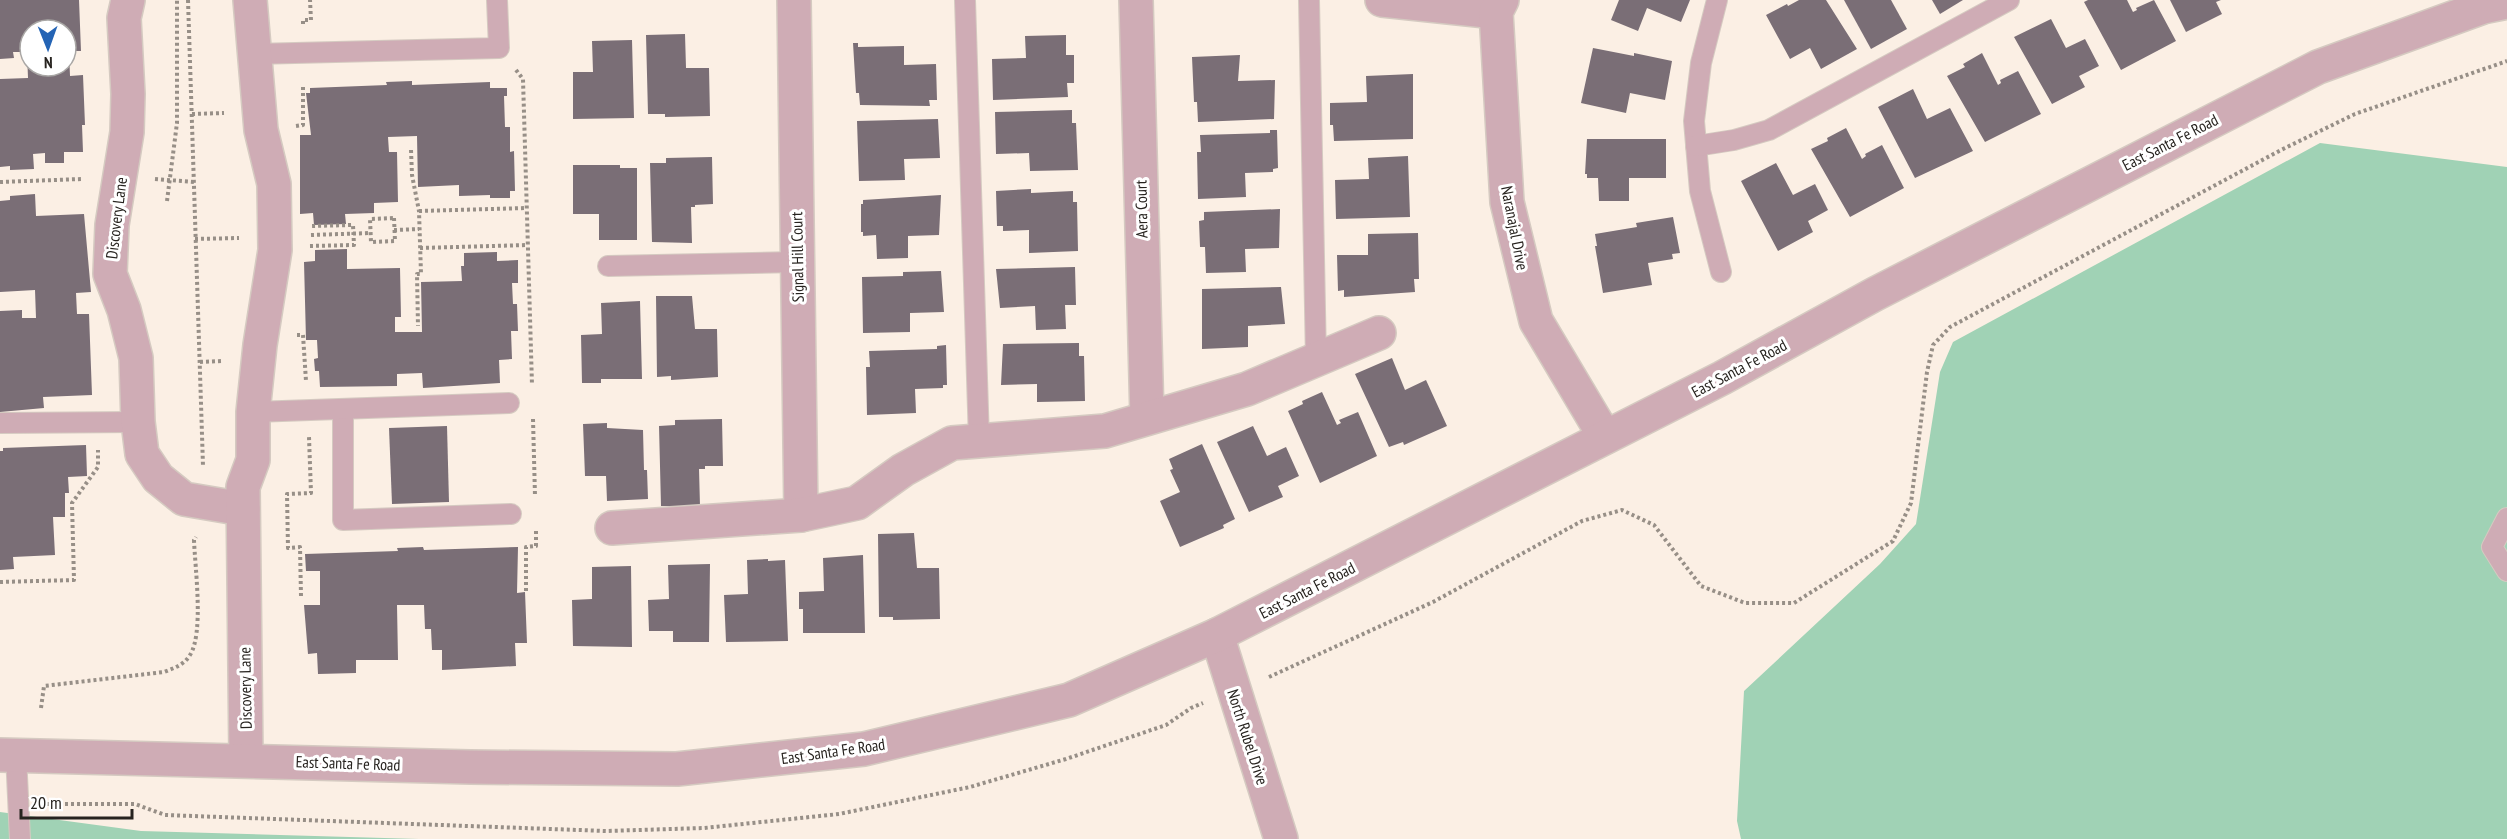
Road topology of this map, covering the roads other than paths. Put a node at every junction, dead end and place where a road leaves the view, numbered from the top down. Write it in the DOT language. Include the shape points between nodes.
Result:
graph roads {
  1 [pos="128,0"];
  2 [pos="250,0"];
  3 [pos="497,0"];
  4 [pos="794,0"];
  5 [pos="965,0"];
  6 [pos="1136,0"];
  7 [pos="1309,0"];
  8 [pos="1382,0"];
  9 [pos="1717,0"];
  10 [pos="2009,0"];
  11 [pos="2507,2"];
  12 [pos="1499,6"];
  13 [pos="253,54"];
  14 [pos="1696,146"];
  15 [pos="797,262"];
  16 [pos="608,266"];
  17 [pos="1721,272"];
  18 [pos="1379,333"];
  19 [pos="1316,360"];
  20 [pos="509,403"];
  21 [pos="343,409"];
  22 [pos="254,412"];
  23 [pos="1146,418"];
  24 [pos="138,422"];
  25 [pos="0,423"];
  26 [pos="1605,437"];
  27 [pos="979,441"];
  28 [pos="243,509"];
  29 [pos="511,513"];
  30 [pos="801,515"];
  31 [pos="2507,518"];
  32 [pos="612,528"];
  33 [pos="2507,571"];
  34 [pos="1217,635"];
  35 [pos="8,755"];
  36 [pos="246,759"];
  37 [pos="20,839"];
  38 [pos="1281,839"];
  1 -- 24 [label="street, Discovery Lane" via="124,18 127,132 112,225 110,274 136,358"];
  2 -- 13 [label="street, Discovery Lane"];
  3 -- 13 [label="lane" via="499,48"];
  4 -- 15 [label="street, Signal Hill Court"];
  5 -- 27 [label="lane"];
  6 -- 23 [label="street, Aera Court"];
  7 -- 19 [label="lane"];
  8 -- 12 [label="street"];
  9 -- 14 [label="lane" via="1701,63 1694,121"];
  10 -- 14 [label="lane" via="1769,130"];
  11 -- 26 [label="street, East Santa Fe Road" via="2483,7 2318,67"];
  12 -- 26 [label="street, Naranajal Drive" via="1507,202 1536,321"];
  13 -- 22 [label="street, Discovery Lane" via="261,130 274,184 275,250"];
  14 -- 17 [label="lane" via="1700,191"];
  15 -- 16 [label="lane"];
  15 -- 30 [label="street, Signal Hill Court"];
  18 -- 19 [label="street"];
  19 -- 23 [label="street" via="1247,389"];
  20 -- 21 [label="lane"];
  21 -- 22 [label="lane"];
  21 -- 29 [label="lane" via="343,519"];
  22 -- 28 [label="street, Discovery Lane" via="253,460 243,487"];
  23 -- 27 [label="street" via="1106,431"];
  24 -- 25 [label="lane"];
  24 -- 28 [label="street, Discovery Lane" via="142,454 158,478 184,499"];
  26 -- 34 [label="street, East Santa Fe Road"];
  27 -- 30 [label="street" via="952,443 903,470 856,503"];
  28 -- 36 [label="street, Discovery Lane"];
  30 -- 32 [label="street"];
  31 -- 33 [label="lane" via="2492,547"];
  34 -- 36 [label="street, East Santa Fe Road" via="1069,700 864,749 677,769"];
  34 -- 38 [label="street, North Rubel Drive"];
  35 -- 36 [label="street, East Santa Fe Road"];
  35 -- 37 [label="lane"];
}
